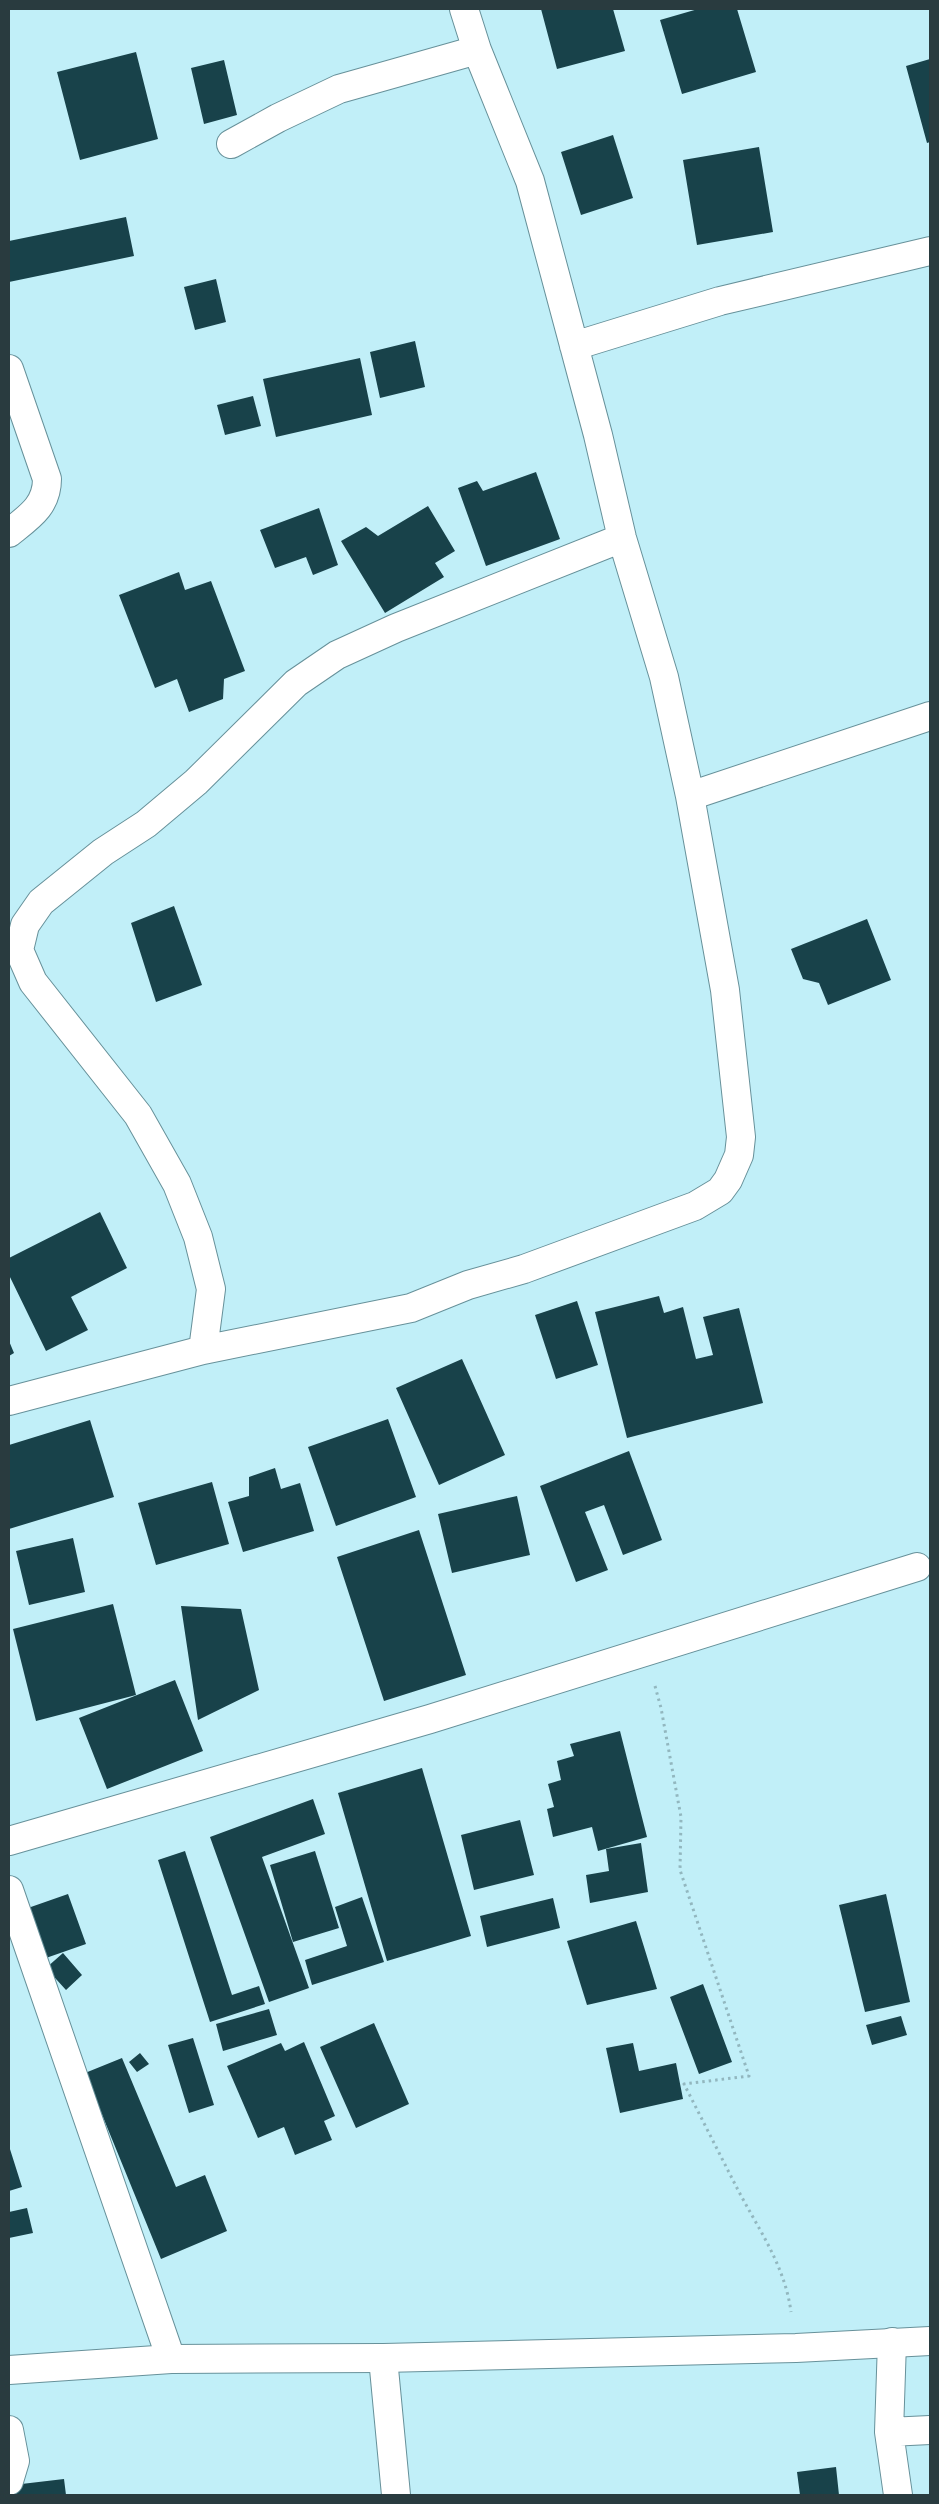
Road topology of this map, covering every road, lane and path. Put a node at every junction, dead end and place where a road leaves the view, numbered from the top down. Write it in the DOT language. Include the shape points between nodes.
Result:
graph roads {
  1 [pos="464,9"];
  2 [pos="477,50"];
  3 [pos="231,144"];
  4 [pos="930,251"];
  5 [pos="574,346"];
  6 [pos="9,369"];
  7 [pos="9,533"];
  8 [pos="622,538"];
  9 [pos="930,716"];
  10 [pos="690,796"];
  11 [pos="14,938"];
  12 [pos="203,1350"];
  13 [pos="9,1401"];
  14 [pos="917,1567"];
  15 [pos="645,1652"];
  16 [pos="9,1841"];
  17 [pos="9,1890"];
  18 [pos="930,2341"];
  19 [pos="892,2342"];
  20 [pos="796,2348"];
  21 [pos="384,2358"];
  22 [pos="171,2359"];
  23 [pos="9,2370"];
  24 [pos="9,2430"];
  25 [pos="930,2430"];
  26 [pos="889,2432"];
  27 [pos="9,2481"];
  28 [pos="395,2491"];
  29 [pos="898,2495"];
  1 -- 2 [label="street"];
  2 -- 3 [label="street" via="339,89"];
  2 -- 5 [label="street" via="530,182"];
  4 -- 5 [label="street" via="720,301"];
  5 -- 8 [label="street"];
  6 -- 7 [label="street" via="47,486 42,503"];
  8 -- 10 [label="street" via="664,677"];
  8 -- 11 [label="street" via="396,628 329,661 296,684 189,788 146,824 104,852 41,902"];
  9 -- 10 [label="street"];
  10 -- 12 [label="street" via="725,990 741,1137 736,1166 720,1191 695,1206 411,1308"];
  11 -- 12 [label="street" via="33,982 138,1115 177,1184 198,1237 211,1290"];
  12 -- 13 [label="street"];
  14 -- 15 [label="street"];
  15 -- 16 [label="street" via="291,1760"];
  15 -- 20 [label="path" via="661,1708 681,1817 680,1870 749,2076 684,2084 738,2191 776,2257 789,2291"];
  17 -- 22 [label="street"];
  18 -- 19 [label="street"];
  19 -- 20 [label="street"];
  19 -- 26 [label="street"];
  20 -- 21 [label="street"];
  21 -- 22 [label="street"];
  21 -- 28 [label="street"];
  22 -- 23 [label="street"];
  24 -- 27 [label="street" via="15,2462"];
  25 -- 26 [label="street"];
  26 -- 29 [label="street"];
}
